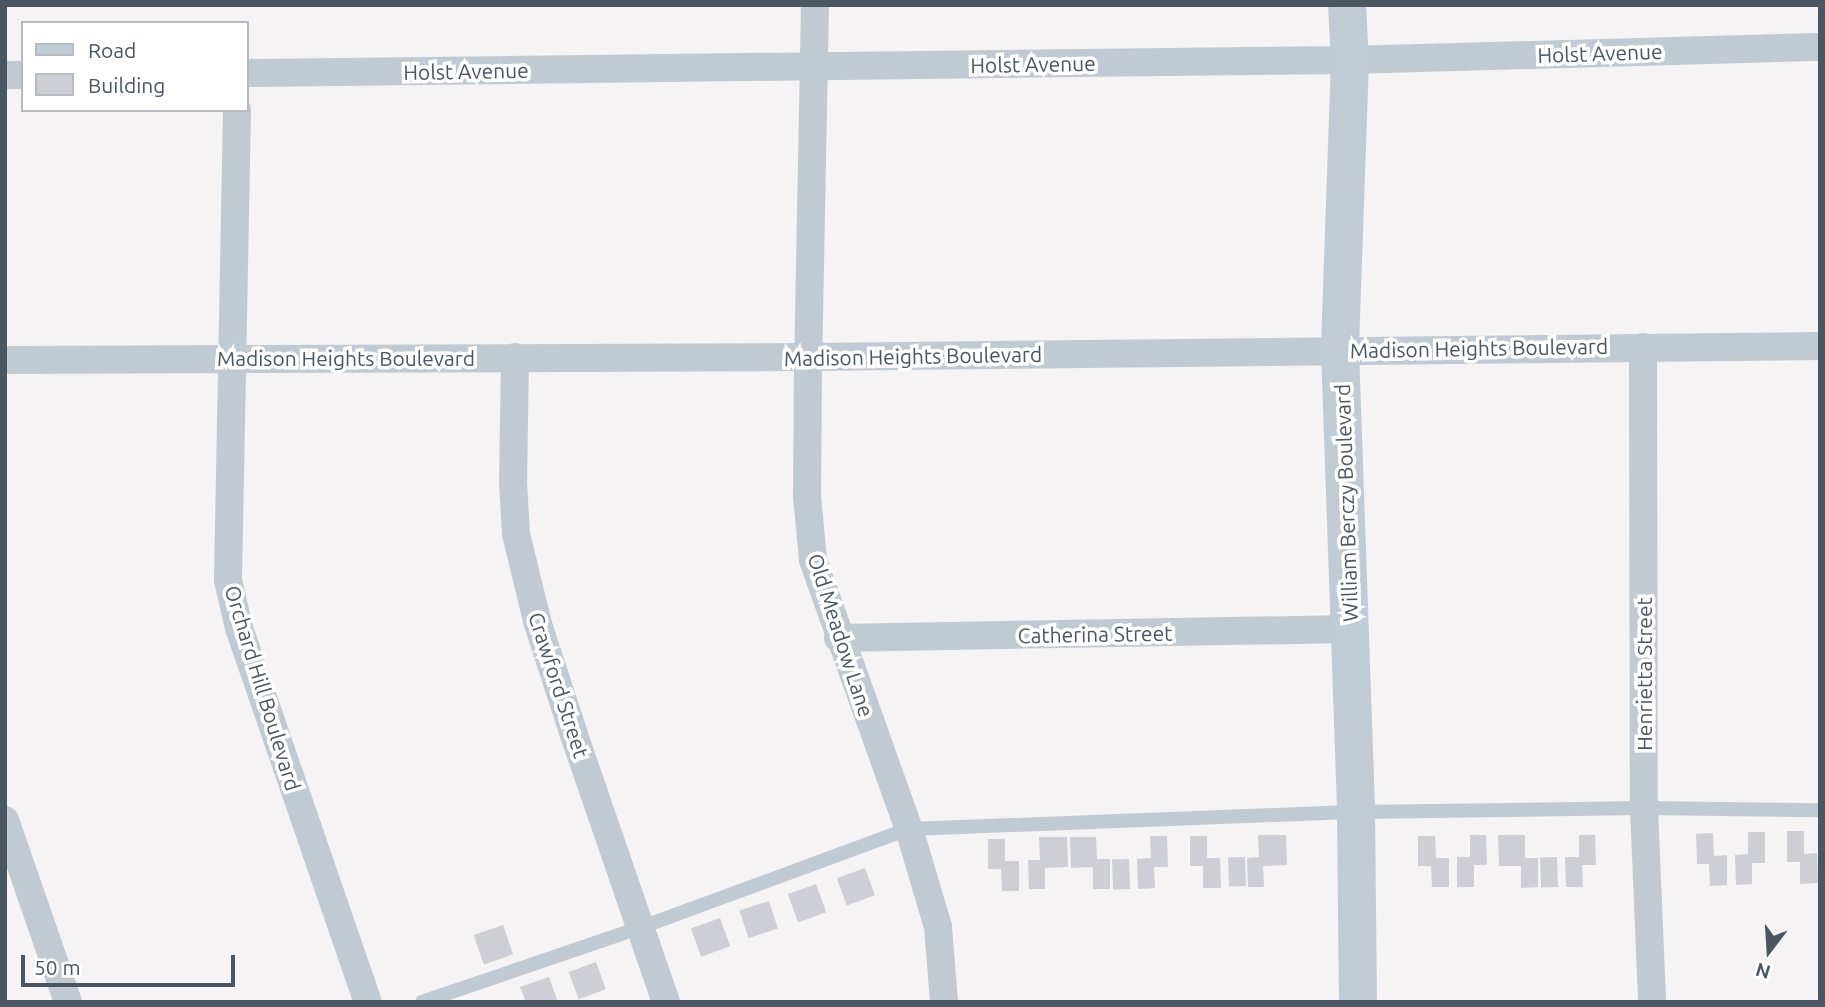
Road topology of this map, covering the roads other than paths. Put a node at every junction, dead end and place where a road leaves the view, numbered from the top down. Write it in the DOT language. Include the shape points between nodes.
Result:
graph roads {
  1 [pos="816,5"];
  2 [pos="1347,5"];
  3 [pos="1820,47"];
  4 [pos="1350,60"];
  5 [pos="814,67"];
  6 [pos="248,74"];
  7 [pos="237,112"];
  8 [pos="1820,346"];
  9 [pos="1643,347"];
  10 [pos="1340,349"];
  11 [pos="808,357"];
  12 [pos="231,358"];
  13 [pos="514,358"];
  14 [pos="5,360"];
  15 [pos="1351,629"];
  16 [pos="838,638"];
  17 [pos="1644,808"];
  18 [pos="1820,810"];
  19 [pos="1356,812"];
  20 [pos="5,820"];
  21 [pos="909,829"];
  22 [pos="642,927"];
  23 [pos="68,1002"];
  24 [pos="368,1002"];
  25 [pos="422,1002"];
  26 [pos="666,1002"];
  27 [pos="944,1002"];
  28 [pos="1358,1002"];
  29 [pos="1652,1002"];
  1 -- 5 [label="street, Old Meadow Lane"];
  2 -- 4 [label="street, William Berczy Boulevard"];
  3 -- 4 [label="street, Holst Avenue"];
  4 -- 5 [label="street, Holst Avenue"];
  4 -- 10 [label="street, William Berczy Boulevard"];
  5 -- 6 [label="street, Holst Avenue"];
  5 -- 11 [label="street, Old Meadow Lane"];
  7 -- 12 [label="street, Orchard Hill Boulevard"];
  8 -- 9 [label="street, Madison Heights Boulevard"];
  9 -- 10 [label="street, Madison Heights Boulevard"];
  9 -- 17 [label="street, Henrietta Street"];
  10 -- 11 [label="street, Madison Heights Boulevard"];
  10 -- 15 [label="street, William Berczy Boulevard"];
  11 -- 13 [label="street, Madison Heights Boulevard"];
  11 -- 16 [label="street, Old Meadow Lane" via="807,496 813,560"];
  12 -- 13 [label="street, Madison Heights Boulevard"];
  12 -- 14 [label="street, Madison Heights Boulevard"];
  12 -- 24 [label="street, Orchard Hill Boulevard" via="228,580 239,628"];
  13 -- 22 [label="street, Crawford Street" via="516,534 561,696"];
  15 -- 16 [label="street, Catherina Street"];
  15 -- 19 [label="street, William Berczy Boulevard"];
  16 -- 21 [label="street, Old Meadow Lane"];
  17 -- 18 [label="lane"];
  17 -- 19 [label="lane"];
  17 -- 29 [label="street, Henrietta Street"];
  19 -- 21 [label="lane"];
  19 -- 28 [label="street, William Berczy Boulevard"];
  20 -- 23 [label="street"];
  21 -- 22 [label="lane"];
  21 -- 27 [label="street, Old Meadow Lane" via="938,927"];
  22 -- 25 [label="lane"];
  22 -- 26 [label="street, Crawford Street"];
}
